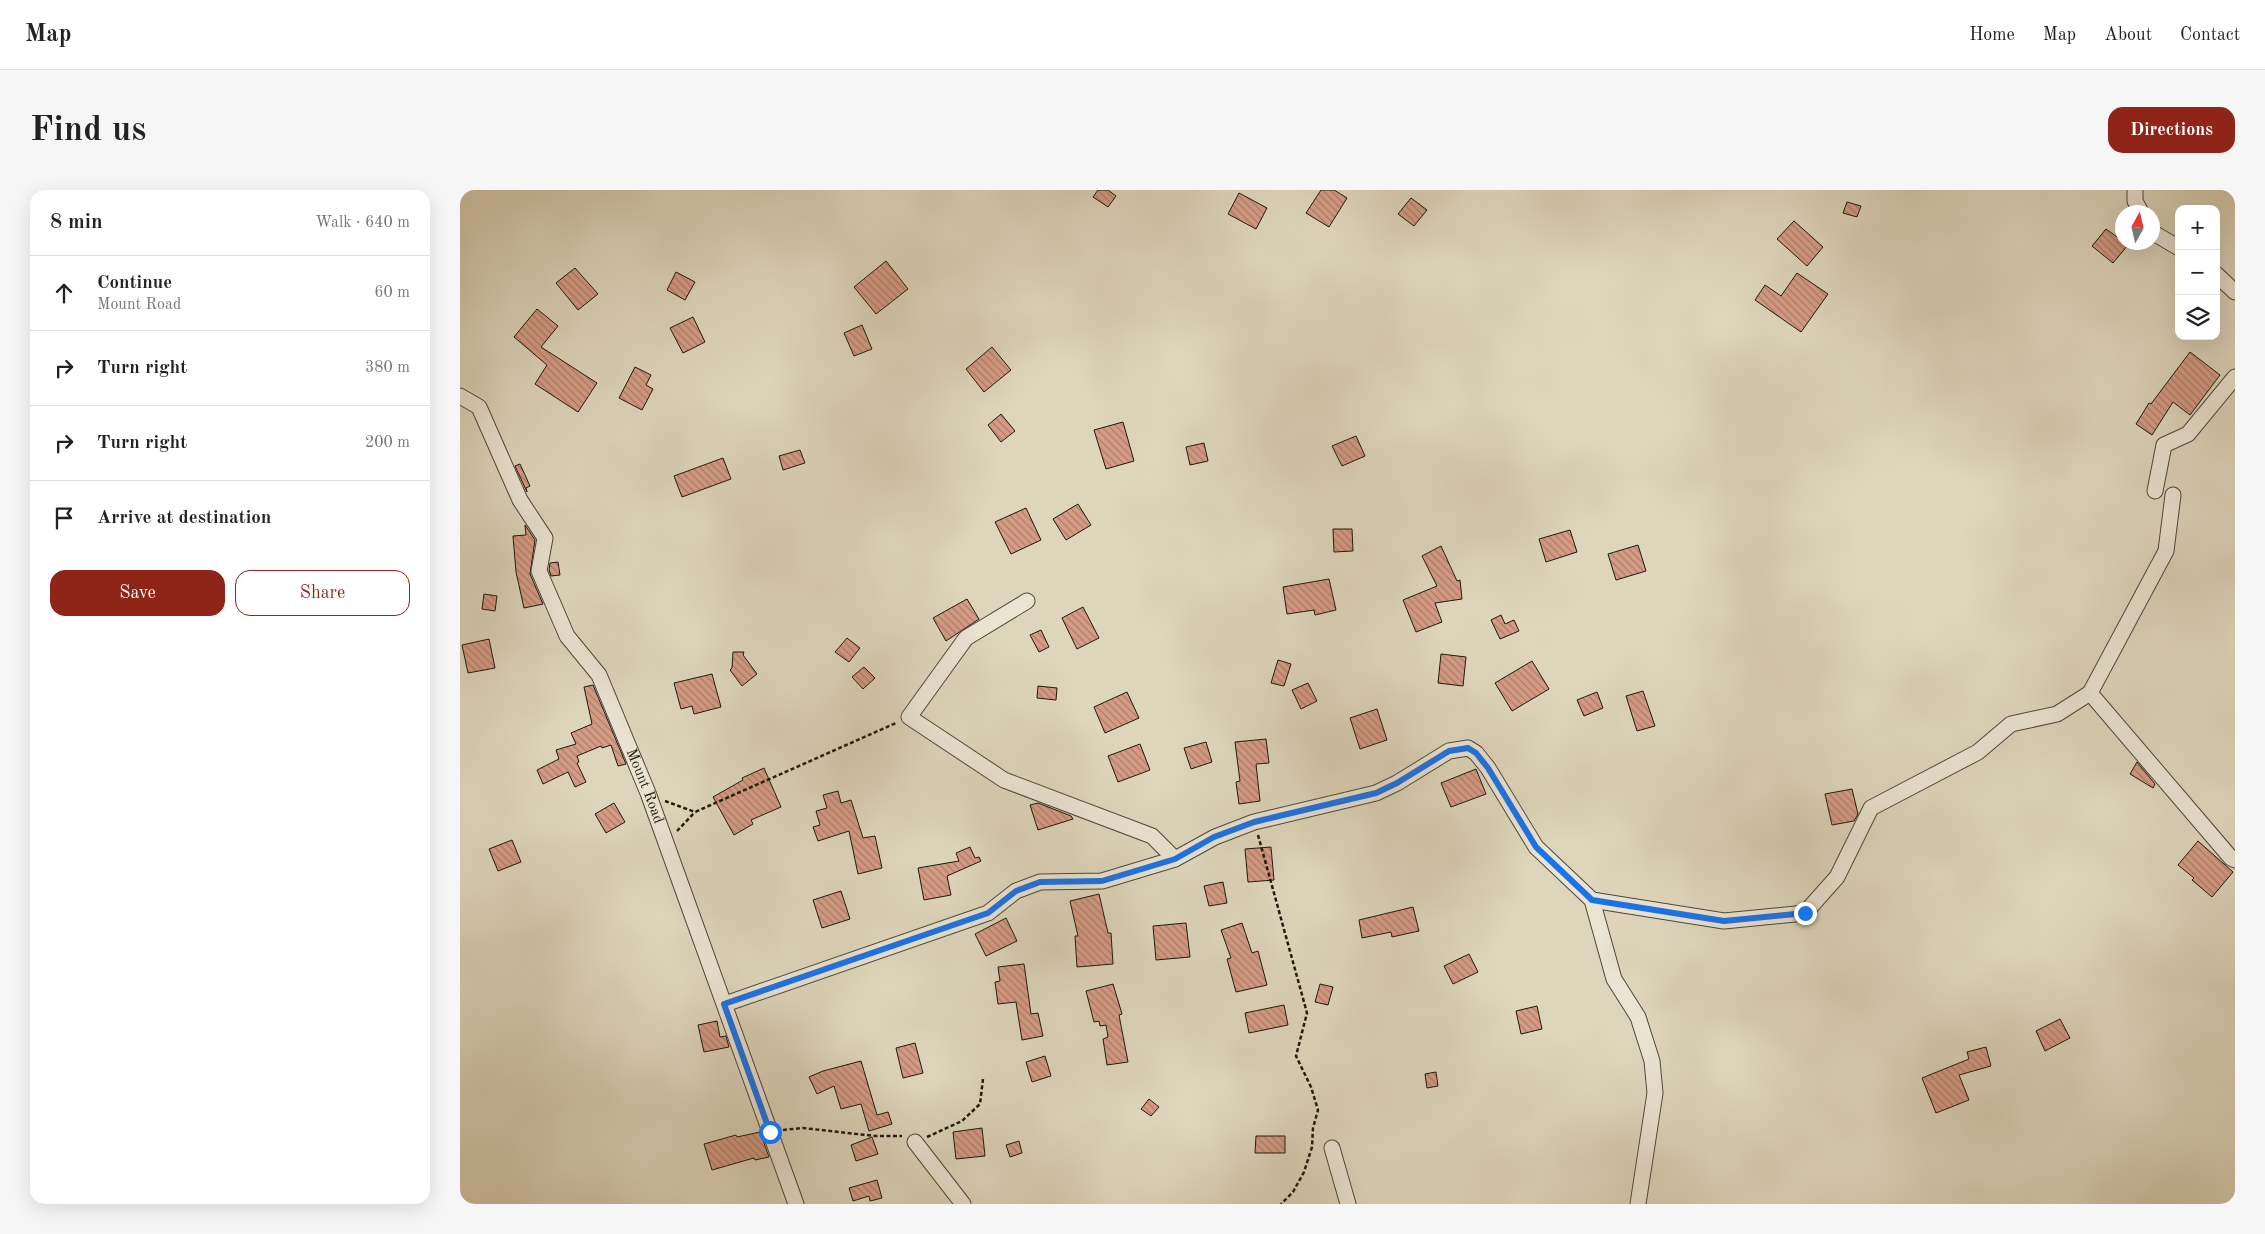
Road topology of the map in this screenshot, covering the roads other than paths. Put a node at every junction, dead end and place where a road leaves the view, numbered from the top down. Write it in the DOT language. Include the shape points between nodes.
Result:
graph roads {
  1 [pos="2135,190"];
  2 [pos="2137,205"];
  3 [pos="2160,237"];
  4 [pos="2175,246"];
  5 [pos="2220,278"];
  6 [pos="2235,292"];
  7 [pos="2235,377"];
  8 [pos="460,396"];
  9 [pos="2156,491"];
  10 [pos="2173,495"];
  11 [pos="1027,601"];
  12 [pos="2090,693"];
  13 [pos="1175,859"];
  14 [pos="2235,860"];
  15 [pos="1592,900"];
  16 [pos="724,1004"];
  17 [pos="915,1142"];
  18 [pos="1332,1148"];
  19 [pos="796,1204"];
  20 [pos="963,1204"];
  21 [pos="1348,1204"];
  22 [pos="1638,1204"];
  1 -- 2 [label="street"];
  3 -- 4 [label="street"];
  5 -- 6 [label="street"];
  7 -- 9 [label="street" via="2188,434 2164,445"];
  8 -- 16 [label="street, Mount Road" via="479,407 520,500 545,538 539,571 567,636 598,675 648,792"];
  10 -- 12 [label="street" via="2166,551"];
  11 -- 13 [label="street" via="966,638 909,717 1004,780 1152,836"];
  12 -- 14 [label="street"];
  12 -- 15 [label="street" via="2057,714 2011,724 1978,752 1871,808 1837,877 1805,913 1724,921"];
  13 -- 15 [label="street" via="1214,837 1254,822 1376,793 1449,751 1468,748 1488,768 1536,847"];
  13 -- 16 [label="street" via="1102,881 1040,882 1016,891 988,913"];
  15 -- 22 [label="street" via="1614,979 1638,1017 1652,1061 1655,1093"];
  16 -- 19 [label="street, Mount Road"];
  17 -- 20 [label="street"];
  18 -- 21 [label="street"];
}
